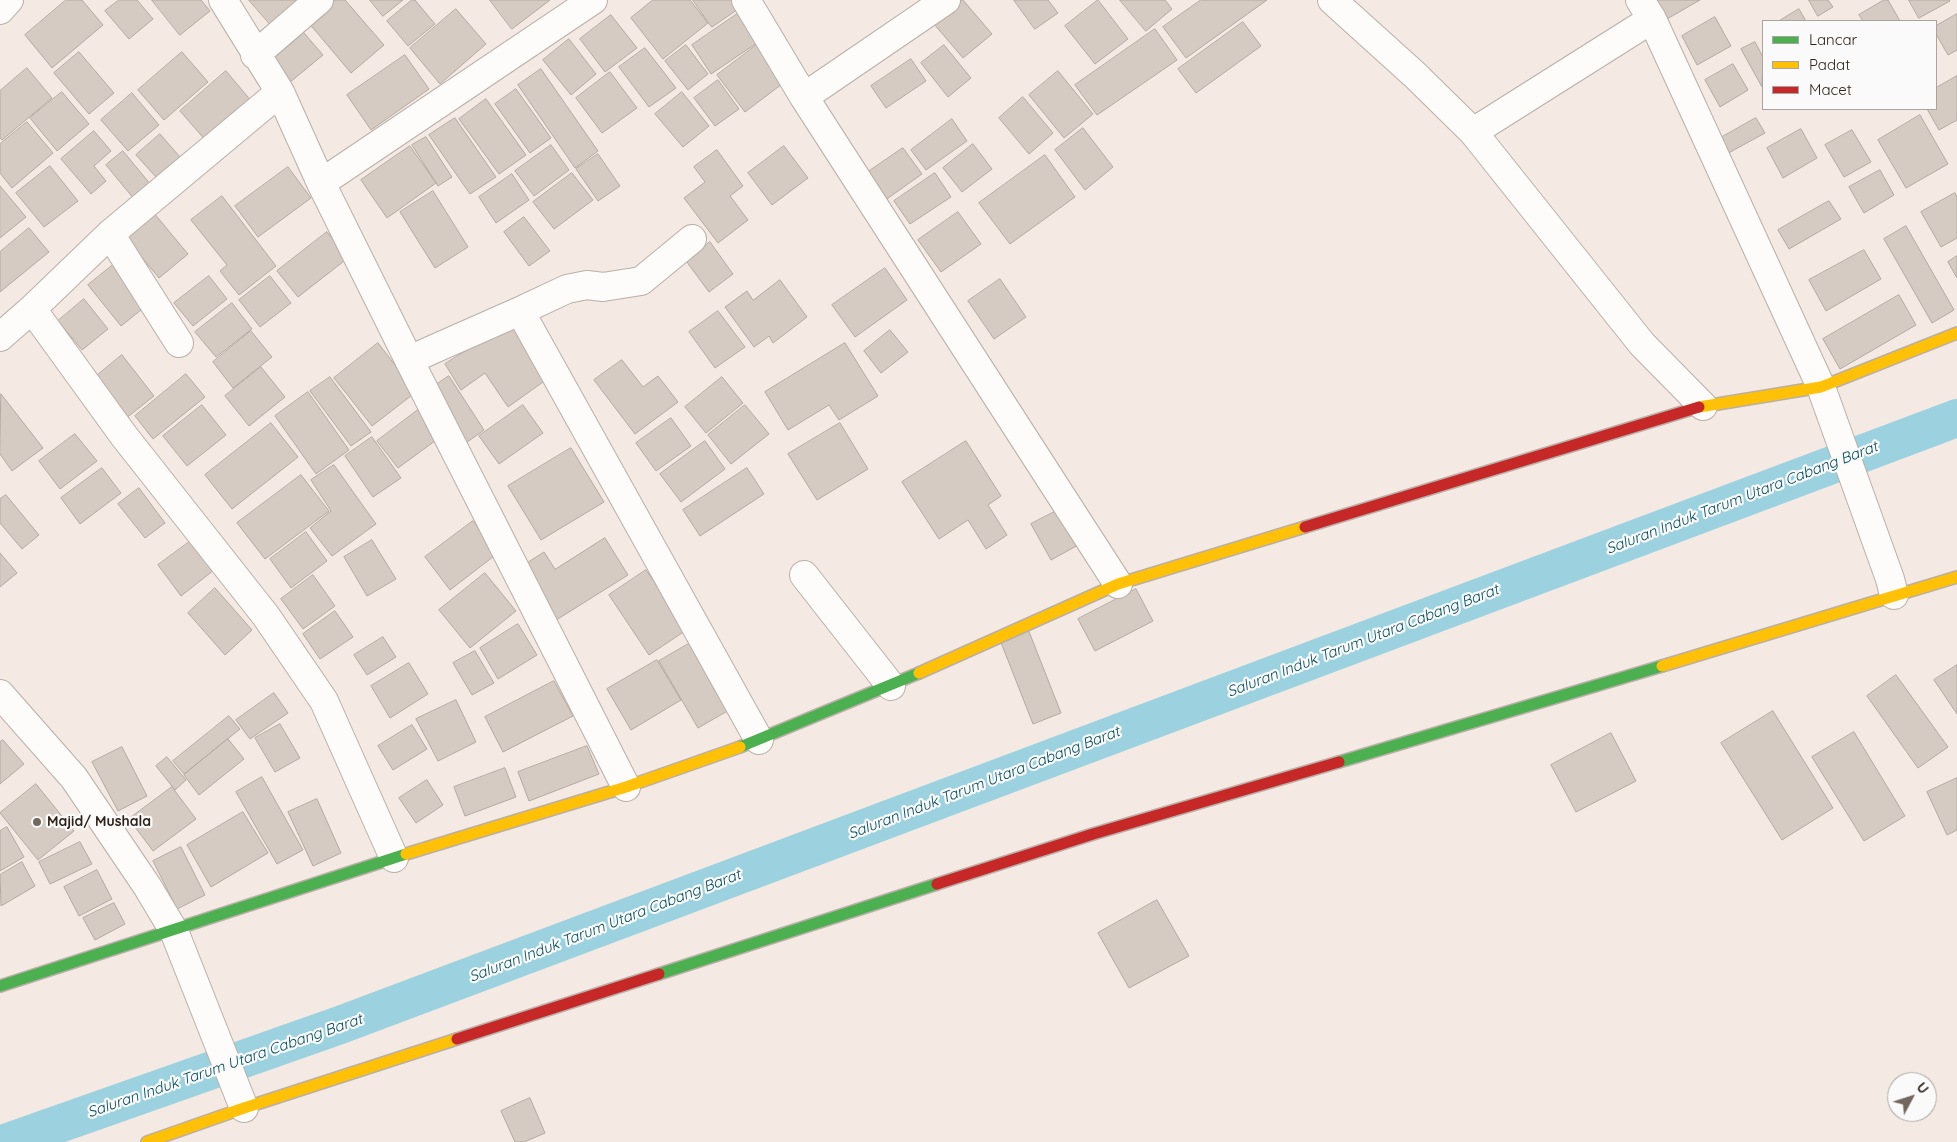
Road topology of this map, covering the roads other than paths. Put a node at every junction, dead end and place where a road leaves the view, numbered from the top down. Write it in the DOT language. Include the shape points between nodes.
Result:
graph roads {
  1 [pos="9,0"];
  2 [pos="223,0"];
  3 [pos="319,0"];
  4 [pos="593,0"];
  5 [pos="746,0"];
  6 [pos="946,0"];
  7 [pos="1332,0"];
  8 [pos="1646,9"];
  9 [pos="0,10"];
  10 [pos="256,55"];
  11 [pos="280,92"];
  12 [pos="804,97"];
  13 [pos="1473,132"];
  14 [pos="321,183"];
  15 [pos="110,234"];
  16 [pos="692,239"];
  17 [pos="32,309"];
  18 [pos="520,311"];
  19 [pos="1957,332"];
  20 [pos="0,337"];
  21 [pos="179,343"];
  22 [pos="409,360"];
  23 [pos="1821,387"];
  24 [pos="1703,406"];
  25 [pos="804,575"];
  26 [pos="1957,577"];
  27 [pos="1118,584"];
  28 [pos="1892,587"];
  29 [pos="891,686"];
  30 [pos="0,694"];
  31 [pos="759,740"];
  32 [pos="626,787"];
  33 [pos="394,858"];
  34 [pos="174,931"];
  35 [pos="0,986"];
  36 [pos="244,1108"];
  37 [pos="147,1142"];
  1 -- 9 [label="street"];
  2 -- 10 [label="street"];
  3 -- 10 [label="street"];
  4 -- 14 [label="street"];
  5 -- 12 [label="street"];
  6 -- 12 [label="street"];
  7 -- 13 [label="street"];
  8 -- 13 [label="street"];
  8 -- 23 [label="street"];
  10 -- 11 [label="street"];
  11 -- 14 [label="street"];
  11 -- 15 [label="street"];
  12 -- 27 [label="street"];
  13 -- 24 [label="street" via="1642,344"];
  14 -- 22 [label="street"];
  15 -- 17 [label="street"];
  15 -- 21 [label="street"];
  16 -- 18 [label="street" via="641,281 567,289"];
  17 -- 20 [label="street"];
  17 -- 33 [label="street" via="124,436 266,616 324,701"];
  18 -- 22 [label="street"];
  18 -- 31 [label="street"];
  19 -- 23 [label="street"];
  22 -- 32 [label="street"];
  23 -- 24 [label="street"];
  23 -- 28 [label="street"];
  24 -- 27 [label="street"];
  25 -- 29 [label="street"];
  26 -- 28 [label="street"];
  27 -- 29 [label="street"];
  28 -- 36 [label="street" via="1552,700 1093,834"];
  29 -- 31 [label="street"];
  30 -- 34 [label="street" via="74,778"];
  31 -- 32 [label="street"];
  32 -- 33 [label="street"];
  33 -- 34 [label="street"];
  34 -- 35 [label="street"];
  34 -- 36 [label="street"];
  36 -- 37 [label="street"];
}
